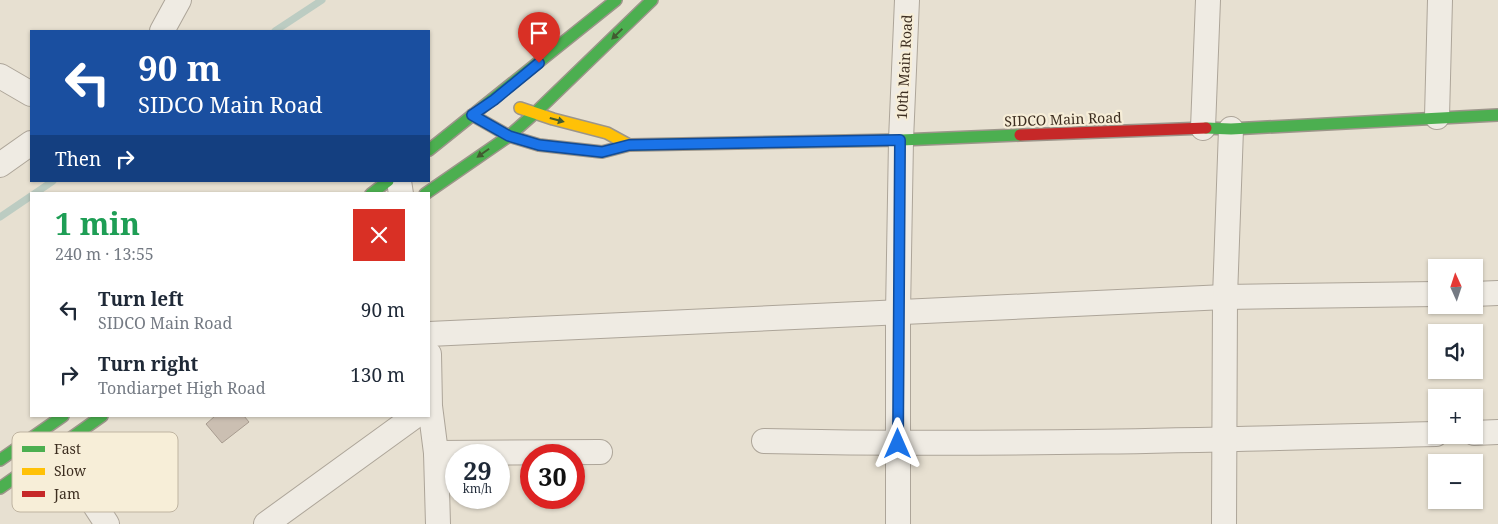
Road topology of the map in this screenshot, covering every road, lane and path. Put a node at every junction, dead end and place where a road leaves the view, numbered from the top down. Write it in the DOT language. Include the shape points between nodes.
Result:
graph roads {
  1 [pos="179,0"];
  2 [pos="616,0"];
  3 [pos="652,0"];
  4 [pos="907,0"];
  5 [pos="1208,0"];
  6 [pos="1440,0"];
  7 [pos="163,30"];
  8 [pos="0,76"];
  9 [pos="30,93"];
  10 [pos="502,103"];
  11 [pos="535,113"];
  12 [pos="472,115"];
  13 [pos="1498,116"];
  14 [pos="1437,117"];
  15 [pos="1203,128"];
  16 [pos="1231,130"];
  17 [pos="509,136"];
  18 [pos="900,140"];
  19 [pos="30,144"];
  20 [pos="629,145"];
  21 [pos="430,149"];
  22 [pos="0,164"];
  23 [pos="387,182"];
  24 [pos="374,192"];
  25 [pos="427,192"];
  26 [pos="1498,293"];
  27 [pos="1428,294"];
  28 [pos="1483,294"];
  29 [pos="1225,297"];
  30 [pos="898,313"];
  31 [pos="430,334"];
  32 [pos="62,417"];
  33 [pos="101,417"];
  34 [pos="413,417"];
  35 [pos="426,417"];
  36 [pos="40,432"];
  37 [pos="79,432"];
  38 [pos="1498,432"];
  39 [pos="1483,433"];
  40 [pos="1428,434"];
  41 [pos="1225,439"];
  42 [pos="764,441"];
  43 [pos="898,444"];
  44 [pos="12,452"];
  45 [pos="600,452"];
  46 [pos="436,453"];
  47 [pos="0,460"];
  48 [pos="12,480"];
  49 [pos="0,488"];
  50 [pos="99,512"];
  51 [pos="275,520"];
  52 [pos="107,524"];
  53 [pos="438,524"];
  54 [pos="898,524"];
  55 [pos="1224,524"];
  1 -- 7 [label="street"];
  2 -- 10 [label="main road"];
  3 -- 11 [label="main road, one-way"];
  4 -- 18 [label="street, 10th Main Road"];
  5 -- 15 [label="street"];
  6 -- 14 [label="street"];
  8 -- 9 [label="street"];
  10 -- 11 [label="main road, SIDCO Main Road"];
  10 -- 12 [label="main road"];
  11 -- 17 [label="main road"];
  11 -- 20 [label="main road, SIDCO Main Road, one-way" via="607,133"];
  12 -- 17 [label="main road, SIDCO Main Road"];
  12 -- 21 [label="main road"];
  13 -- 14 [label="main road, SIDCO Main Road"];
  14 -- 16 [label="main road, SIDCO Main Road"];
  15 -- 16 [label="main road, SIDCO Main Road"];
  15 -- 18 [label="main road, SIDCO Main Road"];
  16 -- 29 [label="street"];
  17 -- 20 [label="main road, SIDCO Main Road" via="539,145 602,152"];
  17 -- 25 [label="main road, one-way"];
  18 -- 20 [label="main road, SIDCO Main Road"];
  18 -- 30 [label="street, 10th Main Road"];
  19 -- 22 [label="street"];
  23 -- 24 [label="main road"];
  26 -- 28 [label="street"];
  27 -- 29 [label="street"];
  29 -- 30 [label="street"];
  29 -- 41 [label="street"];
  30 -- 31 [label="street"];
  30 -- 43 [label="street, 10th Main Road"];
  32 -- 36 [label="main road"];
  33 -- 37 [label="main road"];
  34 -- 51 [label="street"];
  35 -- 46 [label="street"];
  38 -- 39 [label="street"];
  40 -- 41 [label="street"];
  41 -- 43 [label="street"];
  41 -- 55 [label="street"];
  42 -- 43 [label="street"];
  43 -- 54 [label="street, 10th Main Road"];
  44 -- 47 [label="main road"];
  45 -- 46 [label="street"];
  46 -- 53 [label="street"];
  48 -- 49 [label="main road"];
  50 -- 52 [label="street"];
}
